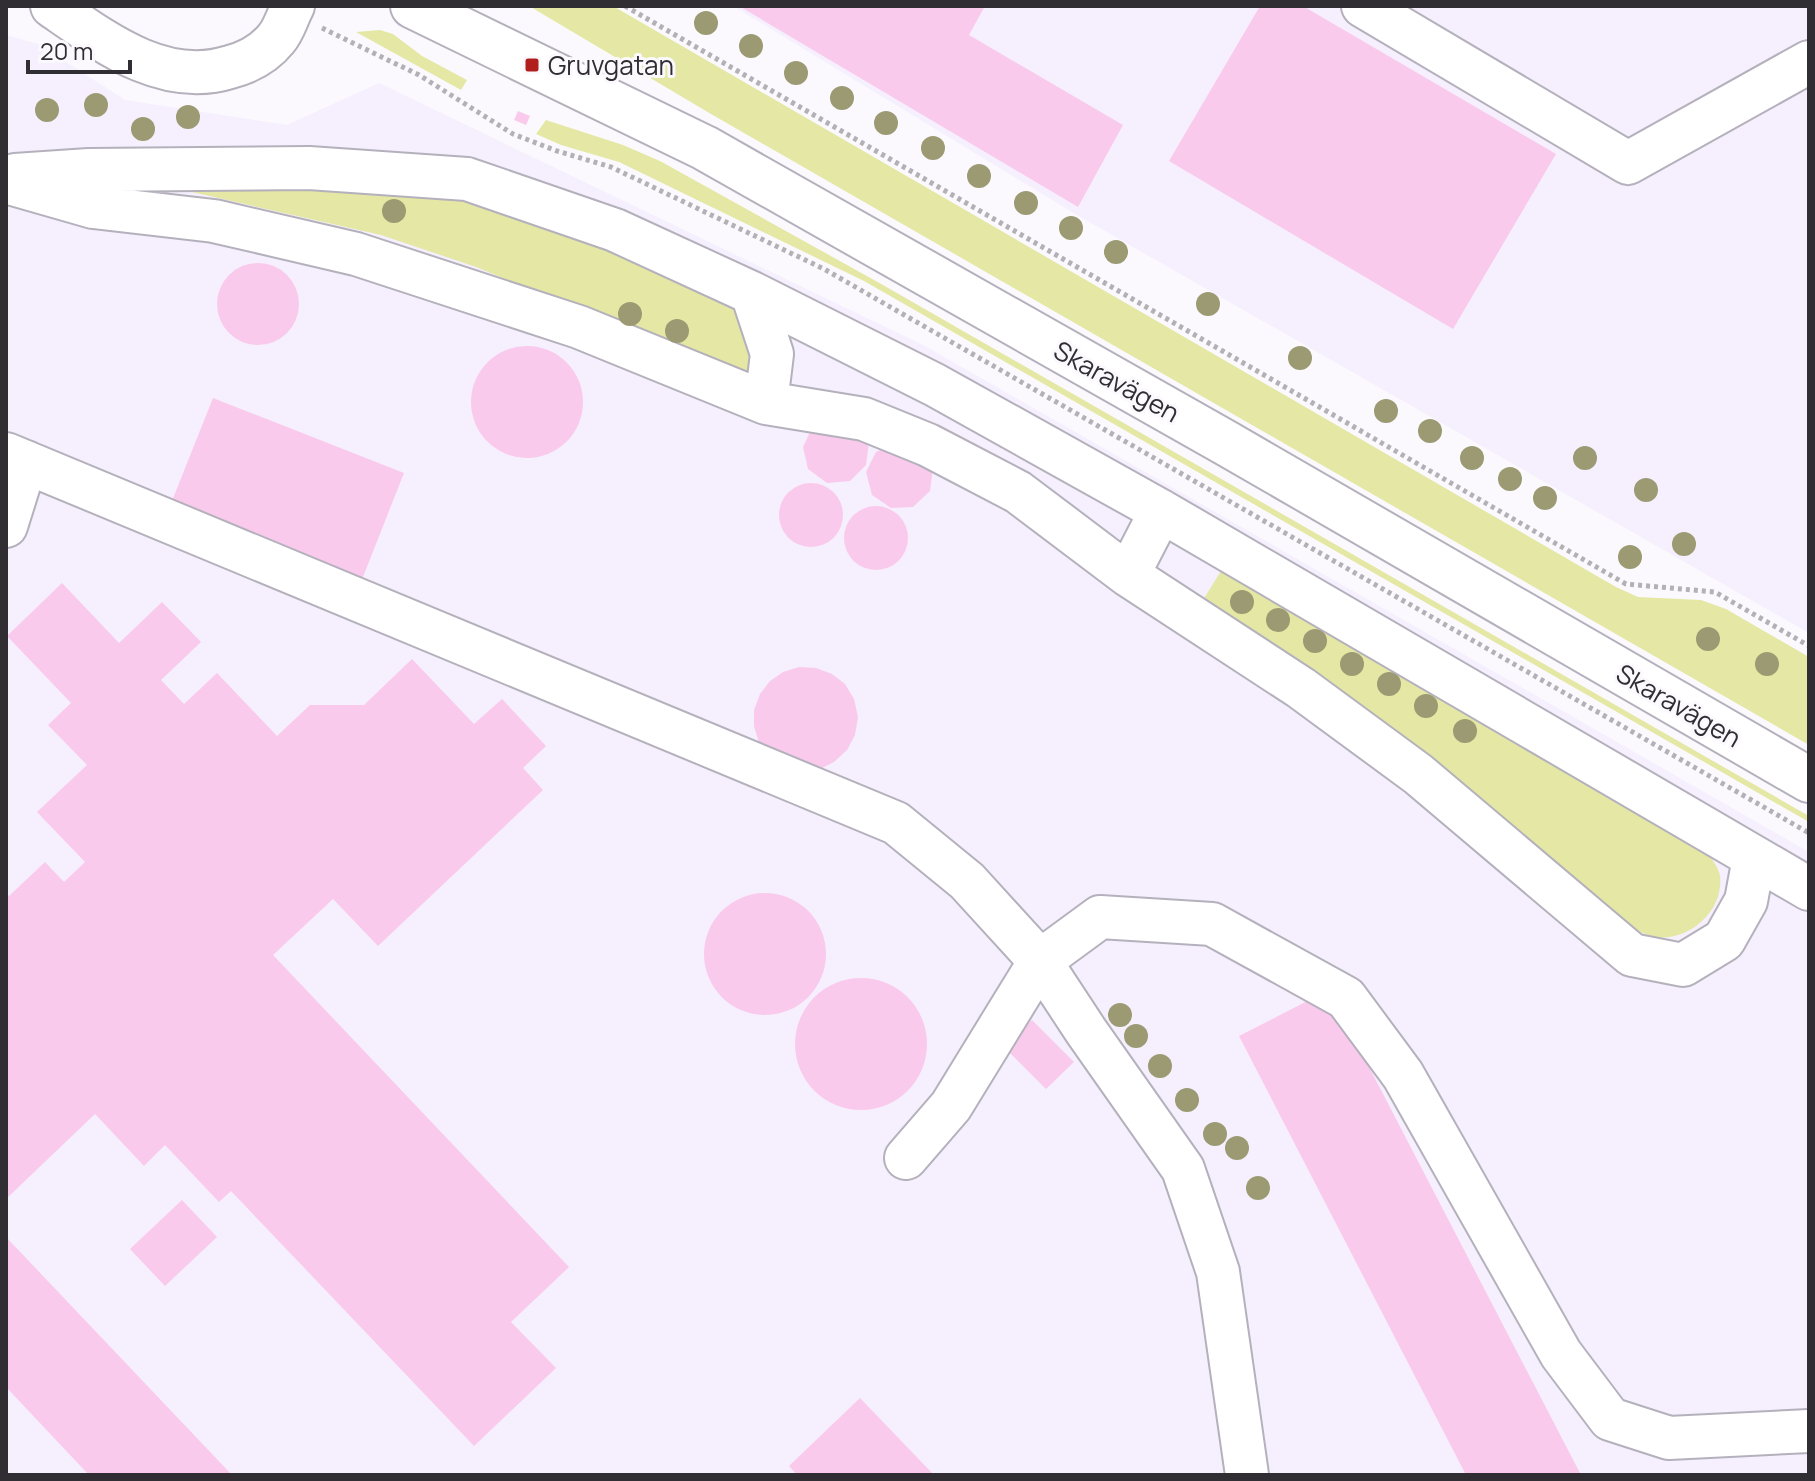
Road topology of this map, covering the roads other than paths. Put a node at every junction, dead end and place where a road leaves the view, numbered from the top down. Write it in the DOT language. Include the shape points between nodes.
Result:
graph roads {
  1 [pos="52,6"];
  2 [pos="293,6"];
  3 [pos="413,6"];
  4 [pos="1363,6"];
  5 [pos="1809,62"];
  6 [pos="6,175"];
  7 [pos="6,182"];
  8 [pos="752,293"];
  9 [pos="766,403"];
  10 [pos="16,458"];
  11 [pos="1161,511"];
  12 [pos="6,526"];
  13 [pos="1128,575"];
  14 [pos="1809,780"];
  15 [pos="1754,858"];
  16 [pos="1809,889"];
  17 [pos="1040,961"];
  18 [pos="906,1158"];
  19 [pos="1809,1431"];
  20 [pos="1247,1475"];
  1 -- 2 [label="street" via="108,44 186,74 215,72 262,53"];
  3 -- 14 [label="main road, Skaravägen" via="705,148"];
  4 -- 5 [label="street" via="1628,163"];
  6 -- 8 [label="street" via="309,168 467,179 615,230"];
  7 -- 9 [label="street" via="93,207 214,221 356,254 579,327"];
  8 -- 9 [label="street" via="772,354"];
  8 -- 11 [label="street" via="935,385"];
  9 -- 13 [label="street" via="864,419 928,445 1018,492"];
  10 -- 12 [label="street"];
  10 -- 17 [label="street" via="896,823 967,881"];
  11 -- 13 [label="street"];
  11 -- 15 [label="street"];
  13 -- 15 [label="street" via="1301,688 1418,774 1632,955 1683,965 1724,940 1746,901"];
  15 -- 16 [label="street"];
  17 -- 18 [label="street" via="951,1106"];
  17 -- 19 [label="street" via="1100,917 1212,924 1346,998 1403,1075 1561,1354 1610,1419 1669,1438"];
  17 -- 20 [label="street" via="1183,1169 1218,1272"];
}
